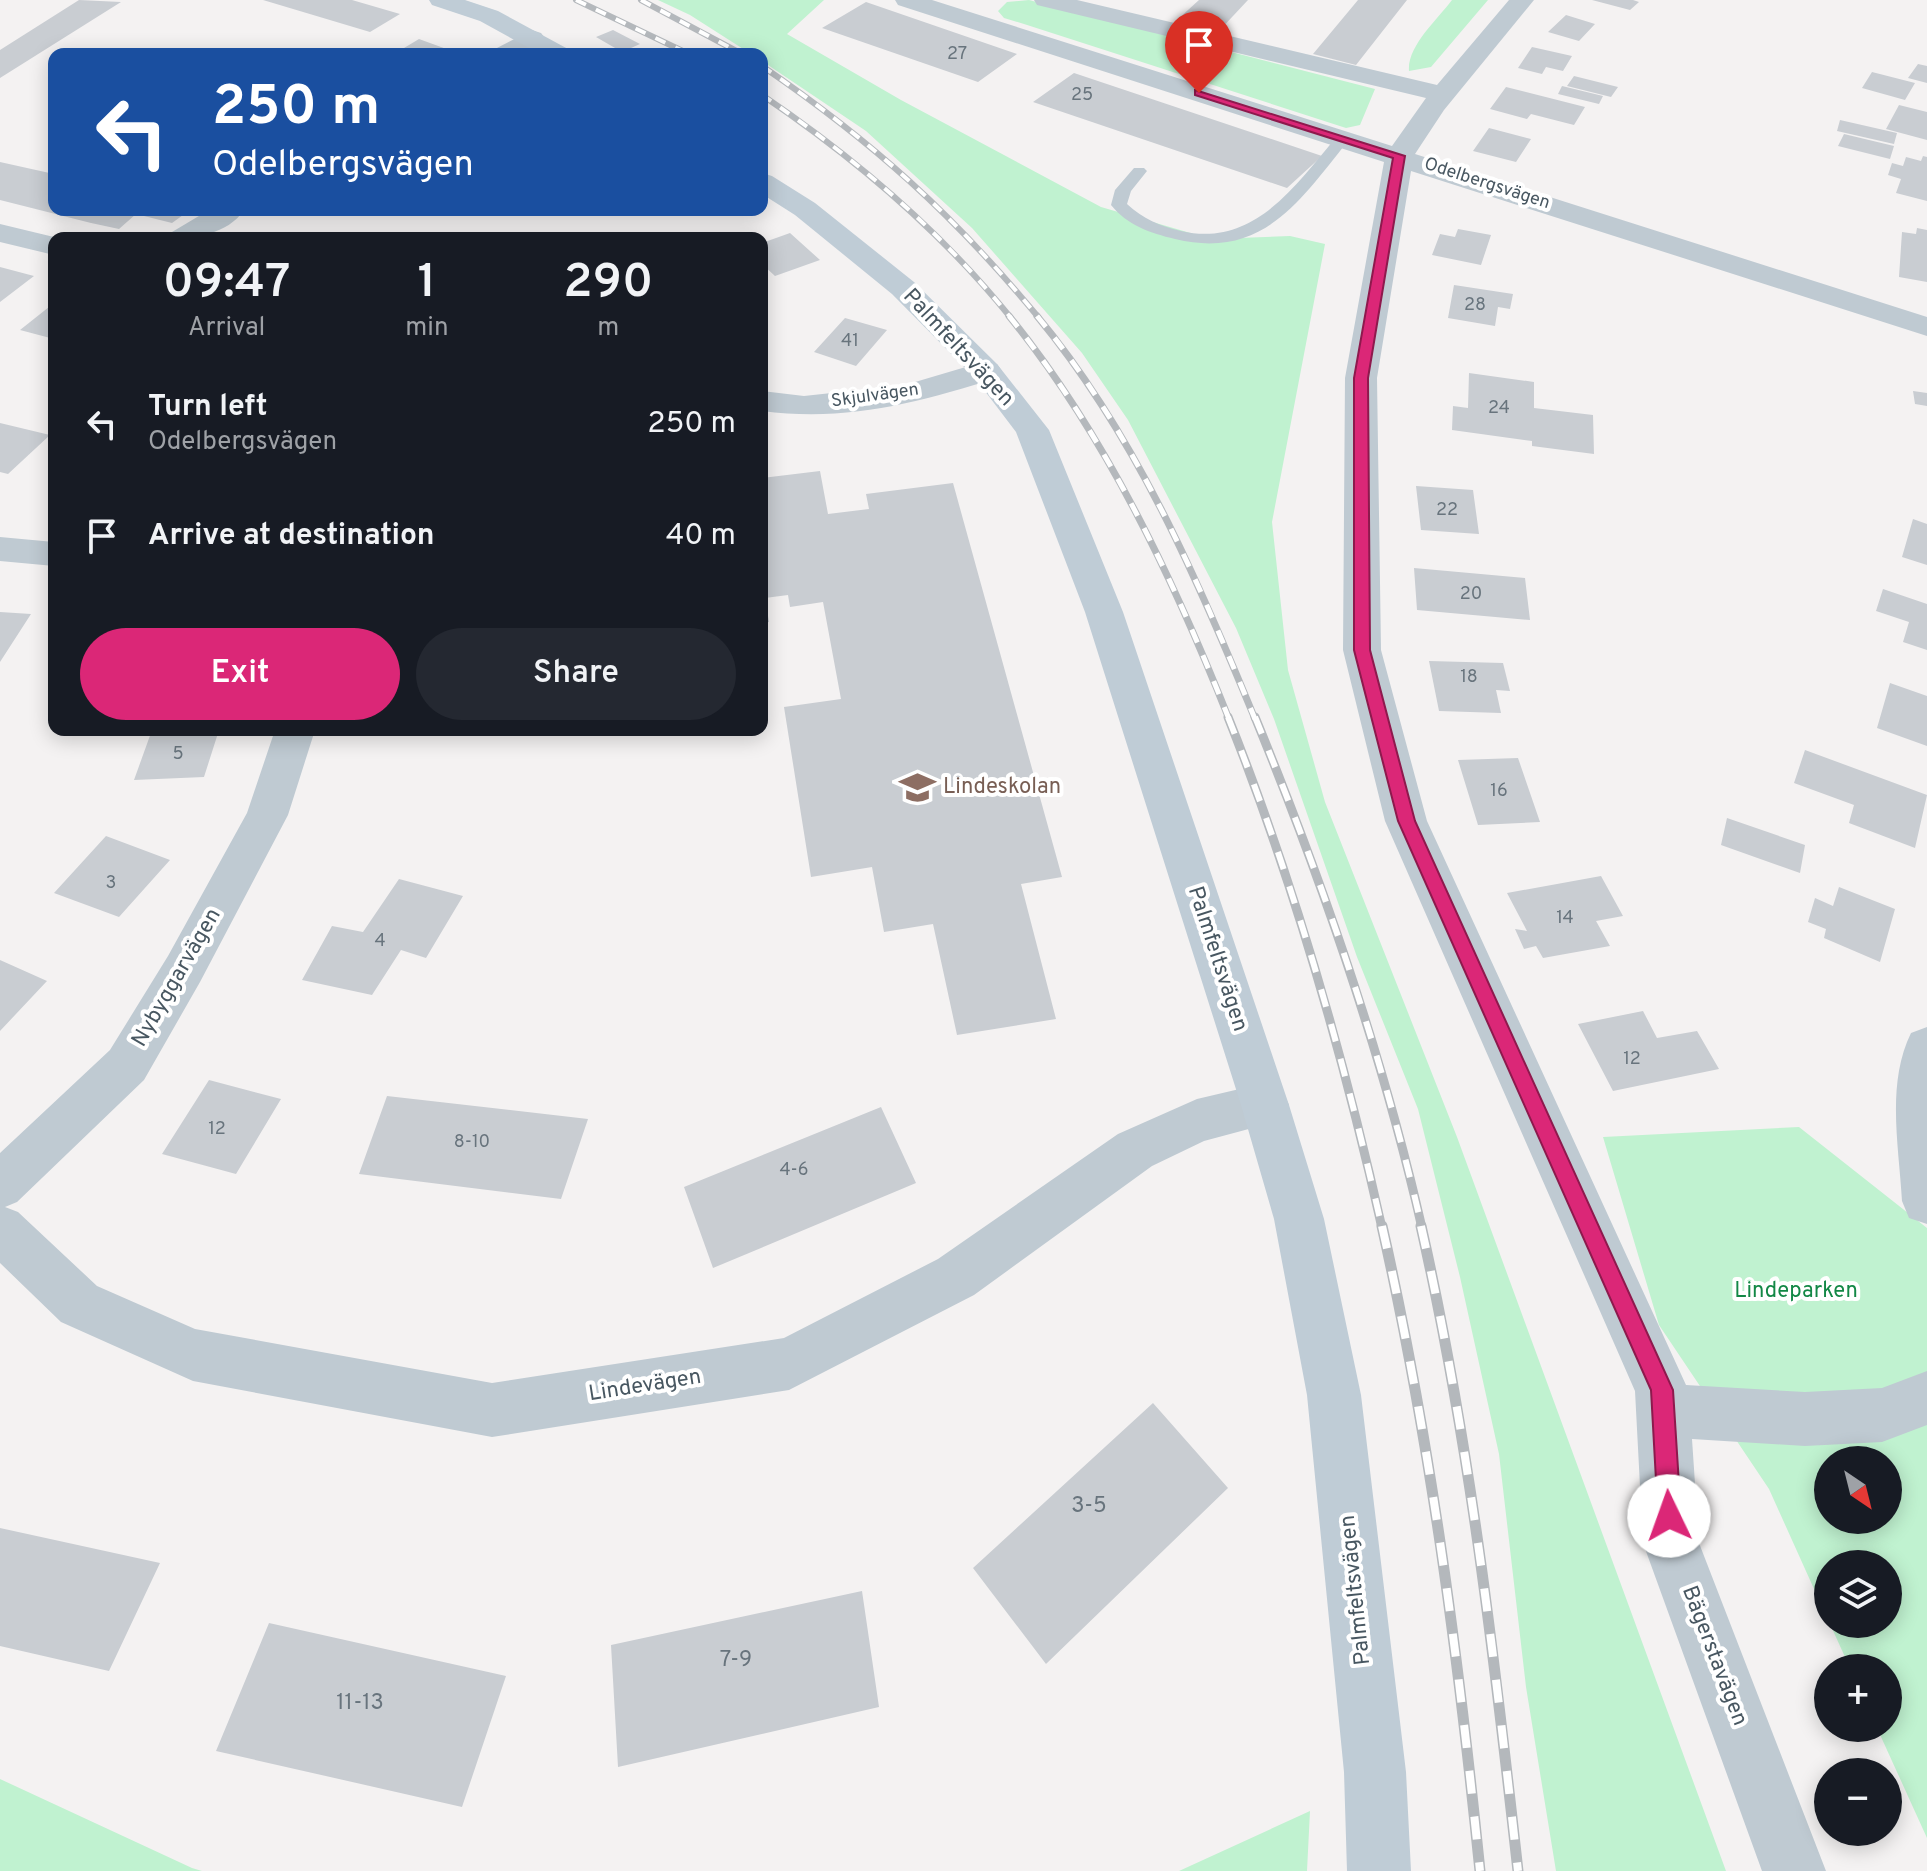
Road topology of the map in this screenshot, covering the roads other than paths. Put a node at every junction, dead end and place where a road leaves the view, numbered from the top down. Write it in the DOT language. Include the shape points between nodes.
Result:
graph roads {
  1 [pos="441,0"];
  2 [pos="907,0"];
  3 [pos="979,0"];
  4 [pos="1046,0"];
  5 [pos="1523,2"];
  6 [pos="954,15"];
  7 [pos="532,38"];
  8 [pos="514,48"];
  9 [pos="549,48"];
  10 [pos="1443,94"];
  11 [pos="1343,138"];
  12 [pos="1399,156"];
  13 [pos="1139,171"];
  14 [pos="768,186"];
  15 [pos="220,216"];
  16 [pos="192,232"];
  17 [pos="0,233"];
  18 [pos="48,245"];
  19 [pos="1927,327"];
  20 [pos="986,371"];
  21 [pos="768,402"];
  22 [pos="0,549"];
  23 [pos="48,553"];
  24 [pos="293,736"];
  25 [pos="1927,1047"];
  26 [pos="1265,1105"];
  27 [pos="0,1186"];
  28 [pos="1927,1201"];
  29 [pos="0,1229"];
  30 [pos="1927,1398"];
  31 [pos="1663,1410"];
  32 [pos="1379,1871"];
  33 [pos="1794,1871"];
  1 -- 7 [label="street"];
  2 -- 6 [label="street, Odelbergsvägen"];
  3 -- 6 [label="street"];
  4 -- 10 [label="street"];
  5 -- 10 [label="street, Bägerstavägen"];
  6 -- 11 [label="street, Odelbergsvägen"];
  7 -- 8 [label="street"];
  7 -- 9 [label="street"];
  10 -- 12 [label="street, Bägerstavägen"];
  11 -- 12 [label="street, Odelbergsvägen"];
  11 -- 13 [label="lane" via="1291,200 1260,223 1210,241 1137,223 1119,205 1123,190"];
  12 -- 19 [label="street, Odelbergsvägen"];
  12 -- 31 [label="street, Bägerstavägen" via="1361,378 1362,650 1406,821 1662,1390"];
  14 -- 20 [label="street, Palmfeltsvägen" via="903,288"];
  15 -- 16 [label="street"];
  17 -- 18 [label="street"];
  20 -- 21 [label="street, Skjulvägen" via="907,395 804,406"];
  20 -- 26 [label="street, Palmfeltsvägen" via="1032,430 1104,612"];
  22 -- 23 [label="street"];
  24 -- 27 [label="street, Nybyggarvägen" via="267,815 127,1065"];
  25 -- 28 [label="street" via="1919,1086"];
  26 -- 29 [label="street, Lindevägen" via="1197,1121 1135,1150 956,1277 789,1364 492,1410 193,1355 79,1304"];
  26 -- 32 [label="street, Palmfeltsvägen" via="1299,1219 1334,1395 1375,1772"];
  30 -- 31 [label="street" via="1882,1415 1805,1419"];
  31 -- 33 [label="street, Bägerstavägen" via="1671,1543"];
}
